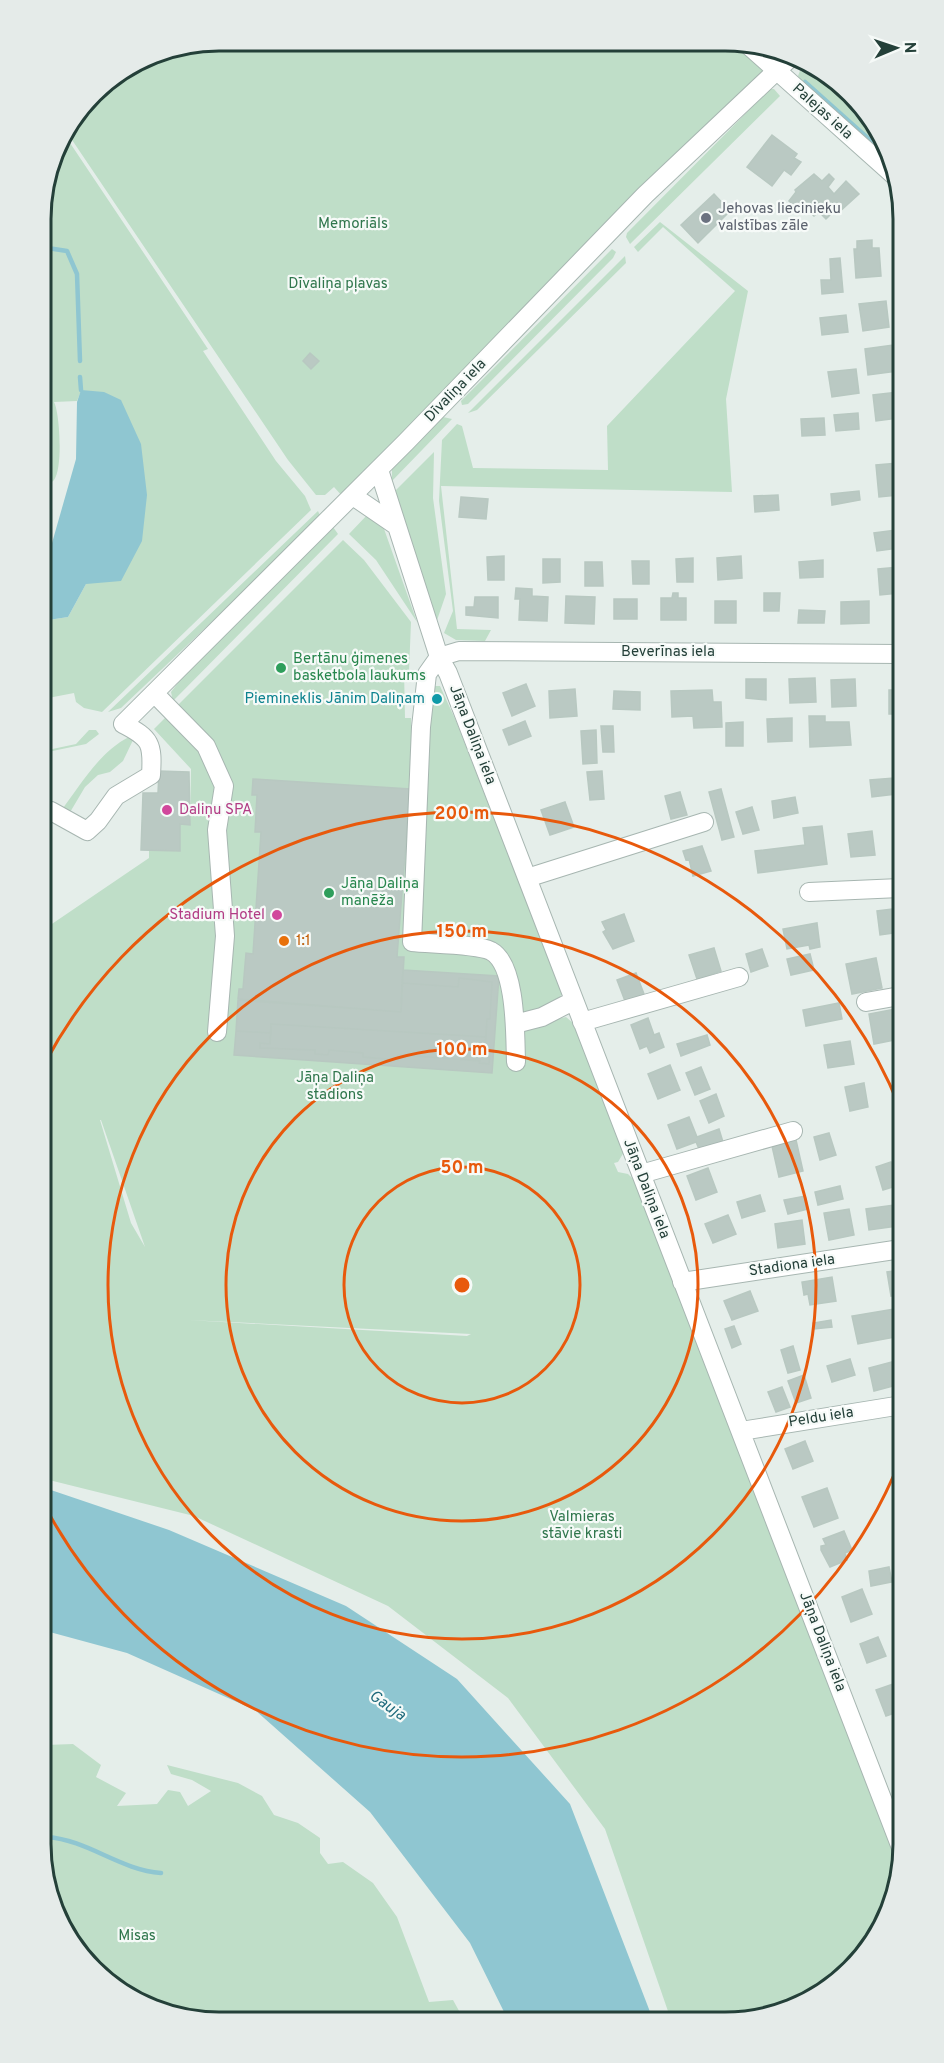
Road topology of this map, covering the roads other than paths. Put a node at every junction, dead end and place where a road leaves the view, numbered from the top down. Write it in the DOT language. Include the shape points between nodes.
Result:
graph roads {
  1 [pos="783,65"];
  2 [pos="884,167"];
  3 [pos="377,471"];
  4 [pos="353,495"];
  5 [pos="394,524"];
  6 [pos="893,654"];
  7 [pos="439,657"];
  8 [pos="155,694"];
  9 [pos="51,811"];
  10 [pos="704,822"];
  11 [pos="527,878"];
  12 [pos="893,888"];
  13 [pos="809,892"];
  14 [pos="739,977"];
  15 [pos="893,997"];
  16 [pos="573,1001"];
  17 [pos="866,1002"];
  18 [pos="582,1022"];
  19 [pos="515,1024"];
  20 [pos="217,1032"];
  21 [pos="516,1062"];
  22 [pos="793,1131"];
  23 [pos="641,1174"];
  24 [pos="893,1250"];
  25 [pos="682,1282"];
  26 [pos="893,1406"];
  27 [pos="741,1431"];
  28 [pos="893,1808"];
  1 -- 2 [label="street, Palejas iela"];
  1 -- 3 [label="street, Dīvaliņa iela" via="645,195"];
  3 -- 4 [label="street, Dīvaliņa iela"];
  3 -- 5 [label="street, Jāņa Daliņa iela"];
  4 -- 5 [label="street"];
  4 -- 8 [label="street, Dīvaliņa iela"];
  5 -- 7 [label="street, Jāņa Daliņa iela"];
  6 -- 7 [label="street, Beverīnas iela" via="459,651"];
  7 -- 11 [label="street, Jāņa Daliņa iela"];
  7 -- 19 [label="street" via="427,674 421,727 411,942 493,952 504,966"];
  8 -- 9 [label="street, Dīvaliņa iela" via="123,724 144,734 153,750 151,775 116,796 87,831"];
  8 -- 20 [label="street" via="206,746 224,786 217,830 225,936"];
  10 -- 11 [label="street"];
  11 -- 16 [label="street, Jāņa Daliņa iela"];
  12 -- 13 [label="street"];
  14 -- 18 [label="street"];
  15 -- 17 [label="street"];
  16 -- 18 [label="street, Jāņa Daliņa iela"];
  16 -- 19 [label="street" via="542,1017"];
  18 -- 23 [label="street, Jāņa Daliņa iela"];
  19 -- 21 [label="street"];
  22 -- 23 [label="street"];
  23 -- 25 [label="street, Jāņa Daliņa iela"];
  24 -- 25 [label="street, Stadiona iela"];
  25 -- 27 [label="street, Jāņa Daliņa iela"];
  26 -- 27 [label="street, Peldu iela"];
  27 -- 28 [label="street, Jāņa Daliņa iela"];
}
